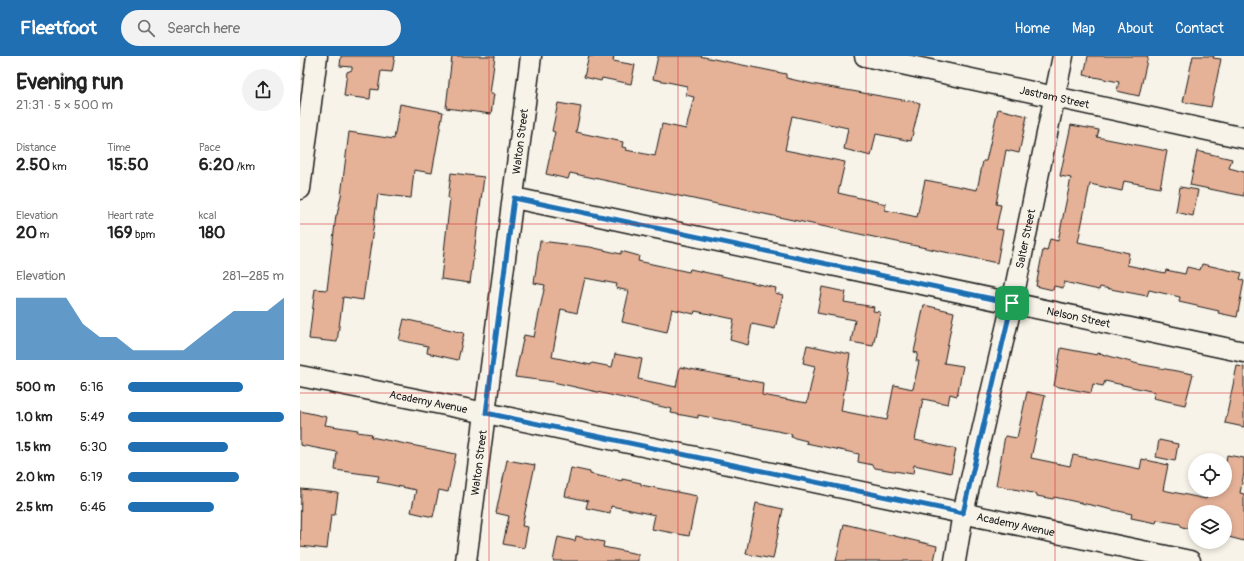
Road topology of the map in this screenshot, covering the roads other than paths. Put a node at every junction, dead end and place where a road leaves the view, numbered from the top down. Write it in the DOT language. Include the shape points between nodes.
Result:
graph roads {
  1 [pos="317,56"];
  2 [pos="531,56"];
  3 [pos="865,56"];
  4 [pos="1063,56"];
  5 [pos="1054,97"];
  6 [pos="1244,138"];
  7 [pos="300,189"];
  8 [pos="514,198"];
  9 [pos="1012,303"];
  10 [pos="1244,352"];
  11 [pos="300,376"];
  12 [pos="486,413"];
  13 [pos="963,513"];
  14 [pos="466,561"];
  15 [pos="954,561"];
  16 [pos="1190,561"];
  1 -- 7 [label="street"];
  2 -- 8 [label="street, Walton Street"];
  3 -- 5 [label="street, Jastram Street"];
  4 -- 5 [label="street, Salter Street"];
  5 -- 6 [label="street, Jastram Street"];
  5 -- 9 [label="street, Salter Street"];
  8 -- 9 [label="street, Nelson Street"];
  8 -- 12 [label="street, Walton Street"];
  9 -- 10 [label="street, Nelson Street"];
  9 -- 13 [label="street, Salter Street"];
  11 -- 12 [label="street, Academy Avenue"];
  12 -- 13 [label="street, Academy Avenue"];
  12 -- 14 [label="street, Walton Street"];
  13 -- 15 [label="street, Salter Street"];
  13 -- 16 [label="street, Academy Avenue"];
}
